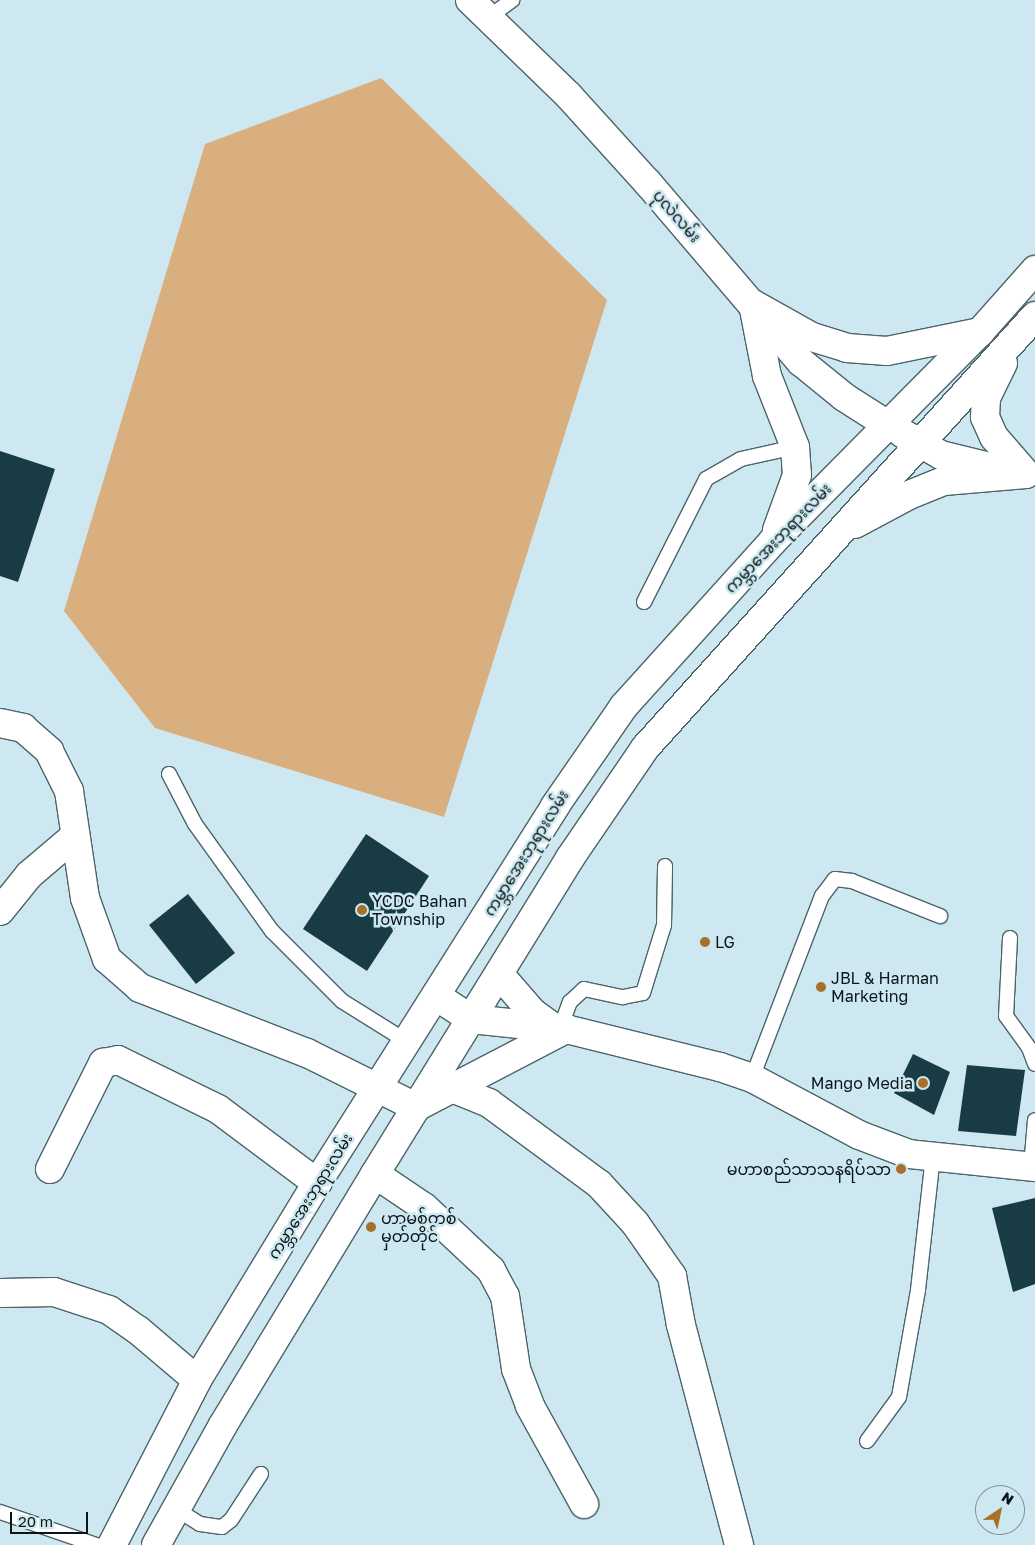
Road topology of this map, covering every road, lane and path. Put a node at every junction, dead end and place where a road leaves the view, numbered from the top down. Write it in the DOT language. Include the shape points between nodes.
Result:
graph roads {
  1 [pos="512,0"];
  2 [pos="479,9"];
  3 [pos="1035,270"];
  4 [pos="753,304"];
  5 [pos="1028,324"];
  6 [pos="980,332"];
  7 [pos="888,425"];
  8 [pos="918,443"];
  9 [pos="796,447"];
  10 [pos="1030,474"];
  11 [pos="773,541"];
  12 [pos="808,564"];
  13 [pos="644,602"];
  14 [pos="0,723"];
  15 [pos="170,774"];
  16 [pos="75,836"];
  17 [pos="665,866"];
  18 [pos="0,911"];
  19 [pos="940,916"];
  20 [pos="1010,938"];
  21 [pos="500,975"];
  22 [pos="436,996"];
  23 [pos="471,1019"];
  24 [pos="560,1029"];
  25 [pos="406,1041"];
  26 [pos="1035,1064"];
  27 [pos="752,1078"];
  28 [pos="377,1087"];
  29 [pos="452,1088"];
  30 [pos="416,1107"];
  31 [pos="1035,1120"];
  32 [pos="934,1156"];
  33 [pos="1033,1167"];
  34 [pos="50,1169"];
  35 [pos="375,1174"];
  36 [pos="317,1183"];
  37 [pos="0,1292"];
  38 [pos="197,1380"];
  39 [pos="867,1441"];
  40 [pos="261,1474"];
  41 [pos="584,1504"];
  42 [pos="176,1509"];
  43 [pos="0,1512"];
  44 [pos="96,1545"];
  45 [pos="112,1545"];
  46 [pos="156,1545"];
  47 [pos="739,1545"];
  1 -- 2 [label="lane"];
  2 -- 4 [label="main road, ပုလဲလမ်း" via="569,96"];
  3 -- 6 [label="main road, ကမ္ဘာအေးဘုရားလမ်း"];
  4 -- 6 [label="main road" via="812,337 847,348 887,352"];
  4 -- 7 [label="main road, ပုလဲလမ်း" via="801,362 844,397"];
  4 -- 9 [label="main road" via="767,376"];
  5 -- 8 [label="main road"];
  5 -- 10 [label="main road" via="990,390 984,417 994,437"];
  6 -- 7 [label="main road, ကမ္ဘာအေးဘုရားလမ်း"];
  7 -- 8 [label="main road, ပုလဲလမ်း"];
  7 -- 11 [label="main road, ကမ္ဘာအေးဘုရားလမ်း"];
  8 -- 10 [label="main road, ပုလဲလမ်း" via="941,455 968,463"];
  8 -- 12 [label="main road"];
  9 -- 11 [label="main road" via="797,475"];
  9 -- 13 [label="lane" via="741,459 706,479"];
  10 -- 12 [label="main road" via="944,481 909,495 864,517"];
  11 -- 22 [label="main road, ကမ္ဘာအေးဘုရားလမ်း" via="624,706 555,806"];
  12 -- 21 [label="main road" via="645,748 570,858"];
  14 -- 16 [label="main road" via="23,728 49,751 69,791"];
  15 -- 25 [label="lane" via="195,824 272,930 342,1001"];
  16 -- 18 [label="main road" via="29,875"];
  16 -- 28 [label="main road" via="85,898 108,959 140,988 307,1053"];
  17 -- 24 [label="lane" via="664,925 643,993 624,996 584,989 570,1002"];
  19 -- 27 [label="lane" via="852,881 835,879 822,896"];
  20 -- 26 [label="lane" via="1006,1016"];
  21 -- 23 [label="main road"];
  21 -- 24 [label="main road" via="532,1012"];
  22 -- 23 [label="main road"];
  22 -- 25 [label="main road, ကမ္ဘာအေးဘုရားလမ်း"];
  23 -- 24 [label="main road"];
  23 -- 30 [label="main road"];
  24 -- 27 [label="main road" via="720,1067"];
  24 -- 29 [label="main road"];
  25 -- 28 [label="main road, ကမ္ဘာအေးဘုရားလမ်း"];
  27 -- 32 [label="main road" via="858,1135 909,1154"];
  28 -- 30 [label="main road"];
  28 -- 36 [label="main road, ကမ္ဘာအေးဘုရားလမ်း"];
  29 -- 30 [label="main road"];
  29 -- 47 [label="main road" via="489,1103 599,1184 635,1224 672,1276 681,1326"];
  30 -- 35 [label="main road"];
  31 -- 33 [label="lane"];
  32 -- 33 [label="main road"];
  32 -- 39 [label="lane" via="918,1290 899,1397"];
  34 -- 36 [label="main road" via="103,1063 118,1060 218,1109"];
  35 -- 41 [label="main road" via="424,1207 491,1270 504,1296 516,1369 530,1406"];
  35 -- 42 [label="main road"];
  36 -- 38 [label="main road, ကမ္ဘာအေးဘုရားလမ်း"];
  37 -- 38 [label="main road" via="54,1292 109,1310"];
  38 -- 45 [label="main road, ကမ္ဘာအေးဘုရားလမ်း"];
  40 -- 42 [label="lane" via="231,1520 222,1527 200,1524"];
  42 -- 46 [label="main road"];
  43 -- 44 [label="lane"];
}
